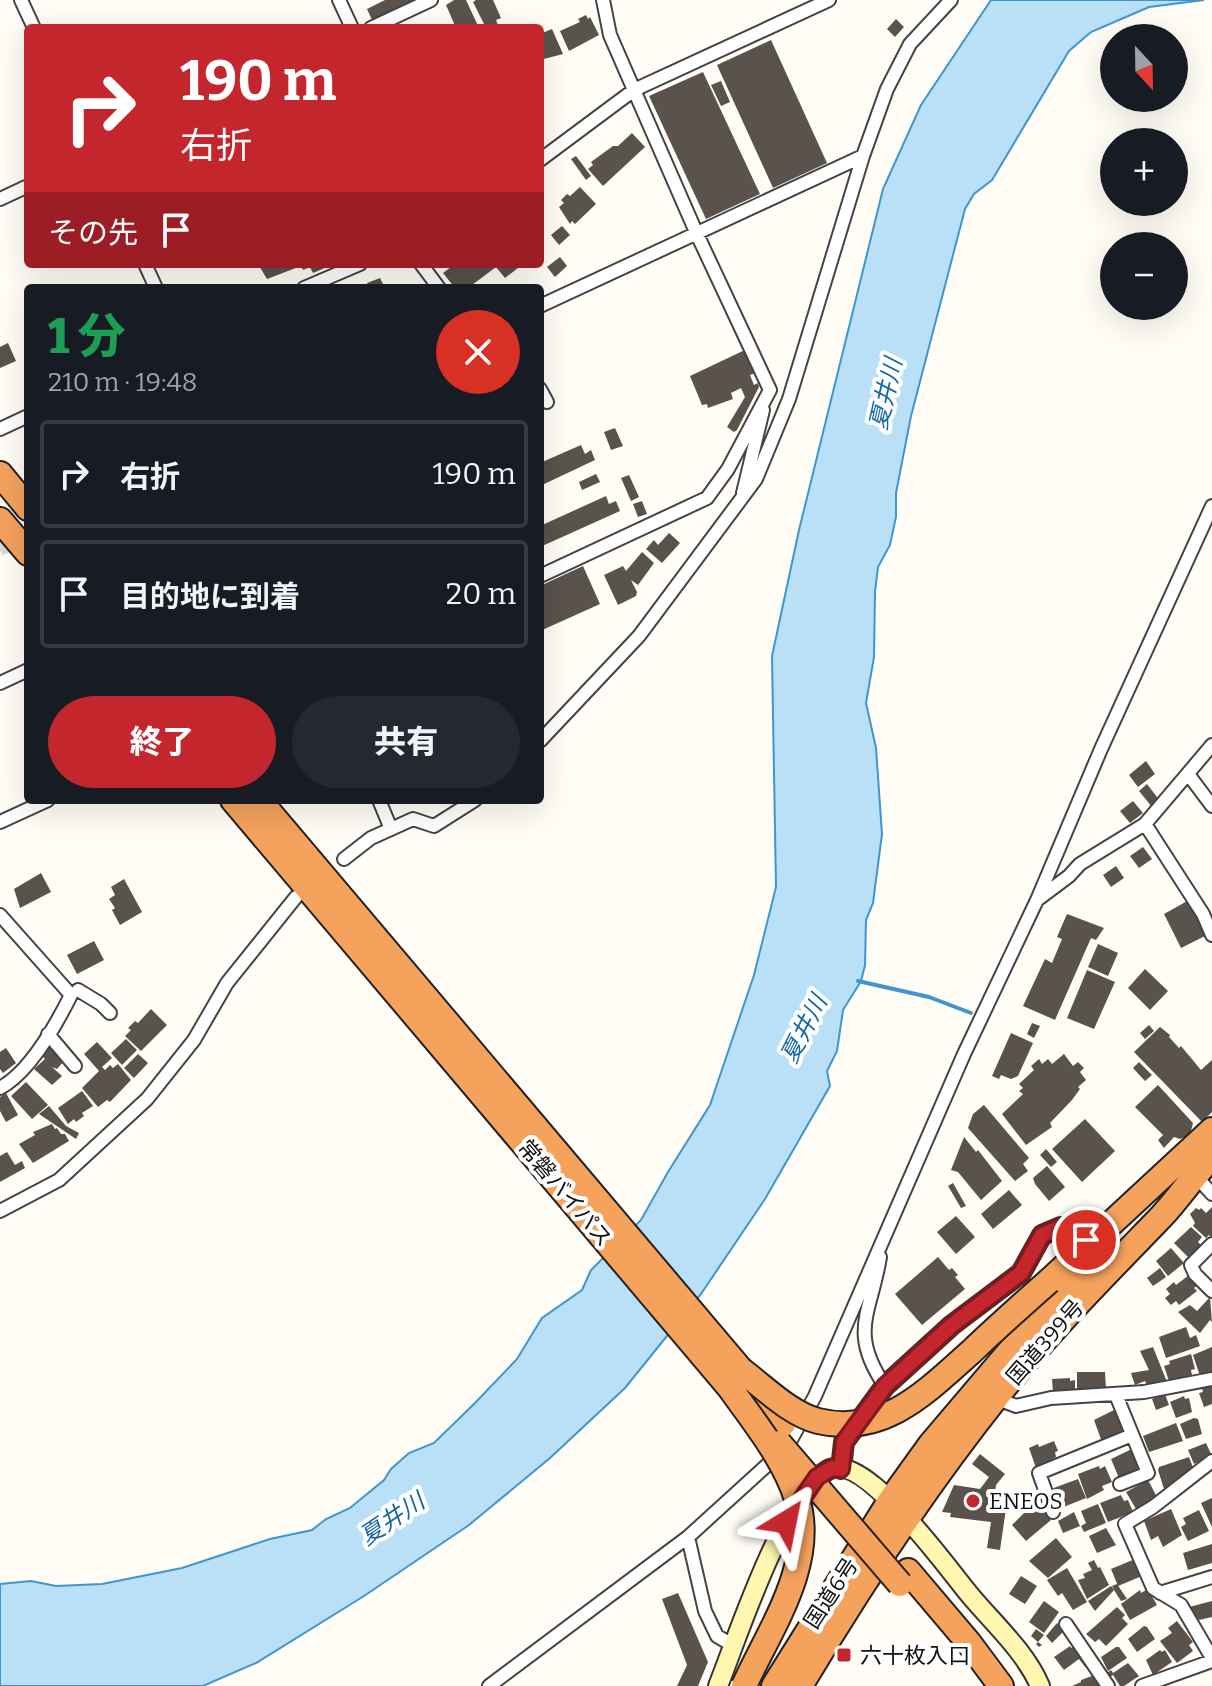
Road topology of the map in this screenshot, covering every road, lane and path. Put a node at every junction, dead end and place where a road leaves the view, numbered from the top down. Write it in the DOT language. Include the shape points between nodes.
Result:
graph roads {
  1 [pos="21,0"];
  2 [pos="339,0"];
  3 [pos="431,0"];
  4 [pos="603,0"];
  5 [pos="829,0"];
  6 [pos="951,0"];
  7 [pos="32,24"];
  8 [pos="350,24"];
  9 [pos="380,24"];
  10 [pos="634,90"];
  11 [pos="863,156"];
  12 [pos="544,157"];
  13 [pos="24,188"];
  14 [pos="0,199"];
  15 [pos="696,232"];
  16 [pos="351,268"];
  17 [pos="313,284"];
  18 [pos="544,304"];
  19 [pos="795,377"];
  20 [pos="767,394"];
  21 [pos="544,396"];
  22 [pos="547,402"];
  23 [pos="24,418"];
  24 [pos="0,429"];
  25 [pos="0,474"];
  26 [pos="0,494"];
  27 [pos="741,499"];
  28 [pos="24,503"];
  29 [pos="1212,506"];
  30 [pos="0,520"];
  31 [pos="24,522"];
  32 [pos="0,541"];
  33 [pos="24,548"];
  34 [pos="24,566"];
  35 [pos="544,574"];
  36 [pos="24,672"];
  37 [pos="0,683"];
  38 [pos="544,737"];
  39 [pos="1212,745"];
  40 [pos="1188,774"];
  41 [pos="39,804"];
  42 [pos="237,804"];
  43 [pos="262,804"];
  44 [pos="381,804"];
  45 [pos="469,804"];
  46 [pos="1212,806"];
  47 [pos="0,822"];
  48 [pos="1145,824"];
  49 [pos="391,829"];
  50 [pos="344,859"];
  51 [pos="296,897"];
  52 [pos="1037,900"];
  53 [pos="333,905"];
  54 [pos="0,915"];
  55 [pos="1212,935"];
  56 [pos="78,990"];
  57 [pos="110,1013"];
  58 [pos="48,1034"];
  59 [pos="75,1066"];
  60 [pos="0,1088"];
  61 [pos="1212,1130"];
  62 [pos="1212,1157"];
  63 [pos="1194,1174"];
  64 [pos="1212,1194"];
  65 [pos="0,1211"];
  66 [pos="883,1240"];
  67 [pos="1212,1244"];
  68 [pos="1074,1248"];
  69 [pos="1212,1291"];
  70 [pos="735,1379"];
  71 [pos="1212,1379"];
  72 [pos="885,1386"];
  73 [pos="1116,1395"];
  74 [pos="995,1398"];
  75 [pos="1132,1435"];
  76 [pos="1212,1461"];
  77 [pos="841,1469"];
  78 [pos="1120,1484"];
  79 [pos="898,1510"];
  80 [pos="1053,1512"];
  81 [pos="688,1537"];
  82 [pos="870,1572"];
  83 [pos="1212,1577"];
  84 [pos="904,1578"];
  85 [pos="1160,1593"];
  86 [pos="1066,1624"];
  87 [pos="734,1646"];
  88 [pos="1212,1659"];
  89 [pos="1180,1672"];
  90 [pos="489,1686"];
  91 [pos="718,1686"];
  92 [pos="744,1686"];
  93 [pos="774,1686"];
  94 [pos="800,1686"];
  95 [pos="811,1686"];
  96 [pos="984,1686"];
  97 [pos="1001,1686"];
  98 [pos="1040,1686"];
  99 [pos="1108,1686"];
  100 [pos="1142,1686"];
  101 [pos="1185,1686"];
  1 -- 7 [label="street"];
  2 -- 8 [label="street"];
  3 -- 9 [label="street"];
  4 -- 10 [label="street" via="610,35"];
  5 -- 10 [label="street"];
  6 -- 11 [label="street" via="910,44"];
  10 -- 12 [label="street"];
  10 -- 15 [label="street"];
  11 -- 15 [label="street"];
  11 -- 19 [label="street"];
  13 -- 14 [label="street"];
  15 -- 18 [label="street"];
  15 -- 20 [label="street"];
  16 -- 17 [label="street"];
  19 -- 20 [label="street"];
  19 -- 27 [label="street" via="756,479"];
  20 -- 27 [label="street"];
  20 -- 35 [label="street" via="707,498"];
  21 -- 22 [label="street"];
  23 -- 24 [label="street"];
  25 -- 28 [label="highway"];
  26 -- 31 [label="highway"];
  27 -- 38 [label="street" via="639,636"];
  29 -- 52 [label="street"];
  30 -- 33 [label="highway"];
  32 -- 34 [label="highway"];
  36 -- 37 [label="street"];
  39 -- 40 [label="street"];
  40 -- 46 [label="street"];
  40 -- 48 [label="street"];
  41 -- 47 [label="street"];
  42 -- 53 [label="highway, 常磐バイパス"];
  43 -- 53 [label="highway, 常磐バイパス"];
  44 -- 49 [label="street"];
  45 -- 49 [label="street" via="434,826 413,819"];
  48 -- 52 [label="street" via="1080,864"];
  48 -- 55 [label="street"];
  49 -- 50 [label="street"];
  51 -- 65 [label="street" via="227,983 194,1040 147,1099 59,1180"];
  52 -- 66 [label="street"];
  53 -- 70 [label="highway, 常磐バイパス"];
  54 -- 58 [label="street" via="71,995"];
  56 -- 57 [label="street"];
  58 -- 59 [label="street"];
  58 -- 60 [label="street" via="24,1069"];
  61 -- 68 [label="highway" via="1102,1234"];
  62 -- 63 [label="highway, 国道399号"];
  63 -- 64 [label="street"];
  63 -- 74 [label="highway, 国道399号" via="1172,1205"];
  63 -- 79 [label="highway, 国道399号" via="1159,1195 1027,1331 931,1444"];
  66 -- 72 [label="street" via="863,1340"];
  66 -- 81 [label="street" via="787,1447"];
  67 -- 69 [label="street" via="1191,1265"];
  68 -- 70 [label="highway, bridge" via="1049,1281 911,1405 869,1421 816,1421"];
  68 -- 72 [label="street" via="1061,1227 1042,1235 1021,1273 952,1325"];
  70 -- 84 [label="highway, 常磐バイパス, bridge" via="783,1424"];
  70 -- 92 [label="highway, bridge" via="797,1498 802,1538 792,1583"];
  71 -- 73 [label="street"];
  72 -- 77 [label="street" via="844,1442"];
  73 -- 74 [label="street" via="1051,1398 1016,1406"];
  73 -- 75 [label="street"];
  74 -- 79 [label="highway, 国道399号"];
  75 -- 78 [label="street" via="1148,1473"];
  75 -- 80 [label="street" via="1039,1473"];
  76 -- 85 [label="street" via="1125,1524"];
  77 -- 79 [label="street" via="878,1489"];
  77 -- 87 [label="street" via="817,1477 786,1522"];
  79 -- 82 [label="highway, 国道6号"];
  79 -- 93 [label="highway, 国道6号"];
  79 -- 98 [label="street" via="1007,1637"];
  81 -- 87 [label="street" via="705,1611 717,1636"];
  81 -- 90 [label="street"];
  82 -- 94 [label="highway, 国道6号"];
  82 -- 95 [label="highway"];
  83 -- 85 [label="street"];
  84 -- 96 [label="highway"];
  84 -- 97 [label="highway" via="969,1643"];
  85 -- 88 [label="street" via="1181,1605"];
  86 -- 99 [label="street"];
  87 -- 91 [label="street"];
  88 -- 89 [label="street"];
  89 -- 100 [label="street"];
  89 -- 101 [label="street"];
}
